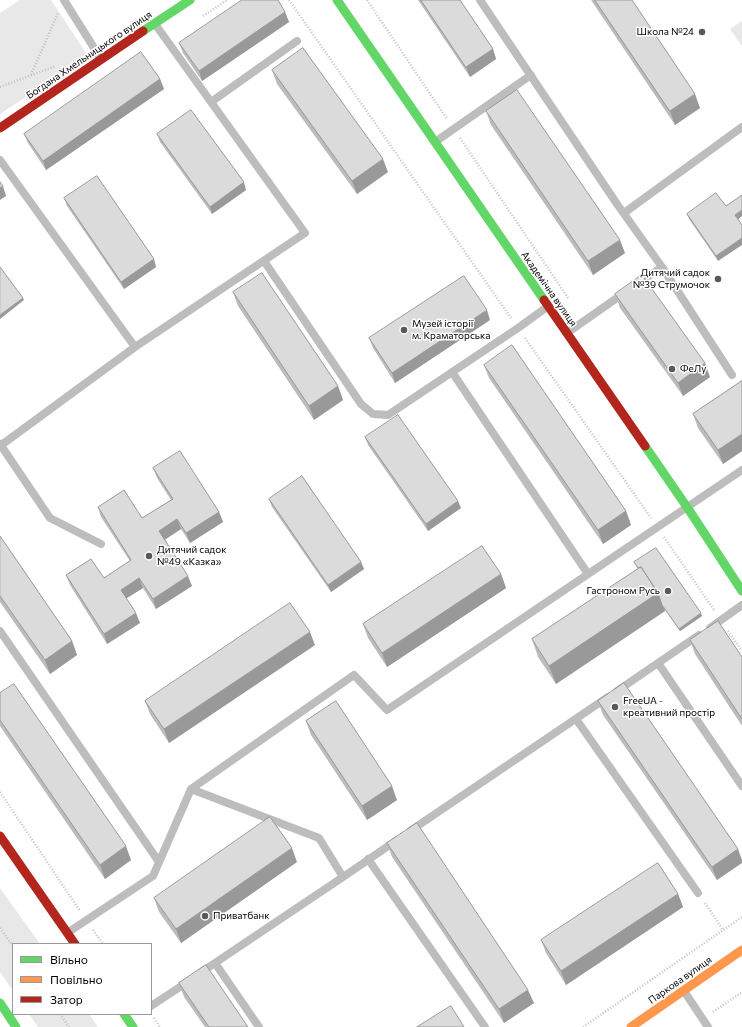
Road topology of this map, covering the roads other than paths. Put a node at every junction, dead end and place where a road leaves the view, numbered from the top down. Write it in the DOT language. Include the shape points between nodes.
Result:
graph roads {
  1 [pos="190,0"];
  2 [pos="337,0"];
  3 [pos="480,0"];
  4 [pos="62,3"];
  5 [pos="155,24"];
  6 [pos="297,41"];
  7 [pos="102,59"];
  8 [pos="530,75"];
  9 [pos="211,102"];
  10 [pos="742,127"];
  11 [pos="0,128"];
  12 [pos="435,142"];
  13 [pos="0,160"];
  14 [pos="624,213"];
  15 [pos="264,261"];
  16 [pos="662,267"];
  17 [pos="548,306"];
  18 [pos="567,333"];
  19 [pos="135,347"];
  20 [pos="452,372"];
  21 [pos="732,375"];
  22 [pos="0,445"];
  23 [pos="742,470"];
  24 [pos="687,508"];
  25 [pos="101,544"];
  26 [pos="588,574"];
  27 [pos="742,591"];
  28 [pos="742,605"];
  29 [pos="0,631"];
  30 [pos="658,662"];
  31 [pos="576,719"];
  32 [pos="742,786"];
  33 [pos="191,789"];
  34 [pos="0,836"];
  35 [pos="368,859"];
  36 [pos="159,862"];
  37 [pos="343,877"];
  38 [pos="698,893"];
  39 [pos="67,933"];
  40 [pos="74,943"];
  41 [pos="742,950"];
  42 [pos="215,963"];
  43 [pos="684,991"];
  44 [pos="0,1003"];
  45 [pos="152,1005"];
  46 [pos="16,1027"];
  47 [pos="259,1027"];
  48 [pos="485,1027"];
  49 [pos="632,1027"];
  50 [pos="708,1027"];
  1 -- 5 [label="street, Богдана Хмельницького вулиця"];
  2 -- 12 [label="street, Академічна вулиця"];
  3 -- 8 [label="lane"];
  4 -- 7 [label="lane"];
  5 -- 7 [label="street, Богдана Хмельницького вулиця"];
  5 -- 9 [label="lane"];
  6 -- 9 [label="lane"];
  7 -- 11 [label="street, Богдана Хмельницького вулиця"];
  8 -- 12 [label="lane"];
  8 -- 14 [label="lane"];
  9 -- 15 [label="lane" via="305,233"];
  10 -- 14 [label="lane"];
  12 -- 17 [label="street, Академічна вулиця"];
  13 -- 19 [label="lane"];
  14 -- 16 [label="lane"];
  15 -- 19 [label="lane"];
  15 -- 20 [label="lane" via="360,404 373,414 388,415"];
  16 -- 18 [label="lane"];
  16 -- 21 [label="lane"];
  17 -- 18 [label="street, Академічна вулиця"];
  17 -- 20 [label="lane"];
  18 -- 24 [label="street, Академічна вулиця"];
  19 -- 22 [label="lane"];
  20 -- 26 [label="lane"];
  22 -- 25 [label="lane" via="50,518"];
  23 -- 24 [label="lane"];
  24 -- 26 [label="lane"];
  24 -- 27 [label="street, Академічна вулиця"];
  26 -- 33 [label="lane" via="387,710 354,675"];
  28 -- 30 [label="lane"];
  29 -- 36 [label="lane"];
  30 -- 31 [label="lane"];
  30 -- 32 [label="lane"];
  31 -- 35 [label="lane"];
  31 -- 38 [label="lane"];
  33 -- 36 [label="lane"];
  33 -- 37 [label="lane" via="319,838"];
  34 -- 39 [label="street"];
  35 -- 37 [label="lane"];
  35 -- 48 [label="lane"];
  36 -- 39 [label="lane" via="153,876"];
  37 -- 42 [label="lane"];
  39 -- 40 [label="street"];
  41 -- 43 [label="street, Паркова вулиця"];
  42 -- 45 [label="lane"];
  42 -- 47 [label="lane"];
  43 -- 49 [label="street, Паркова вулиця"];
  43 -- 50 [label="lane"];
  44 -- 46 [label="street"];
}
